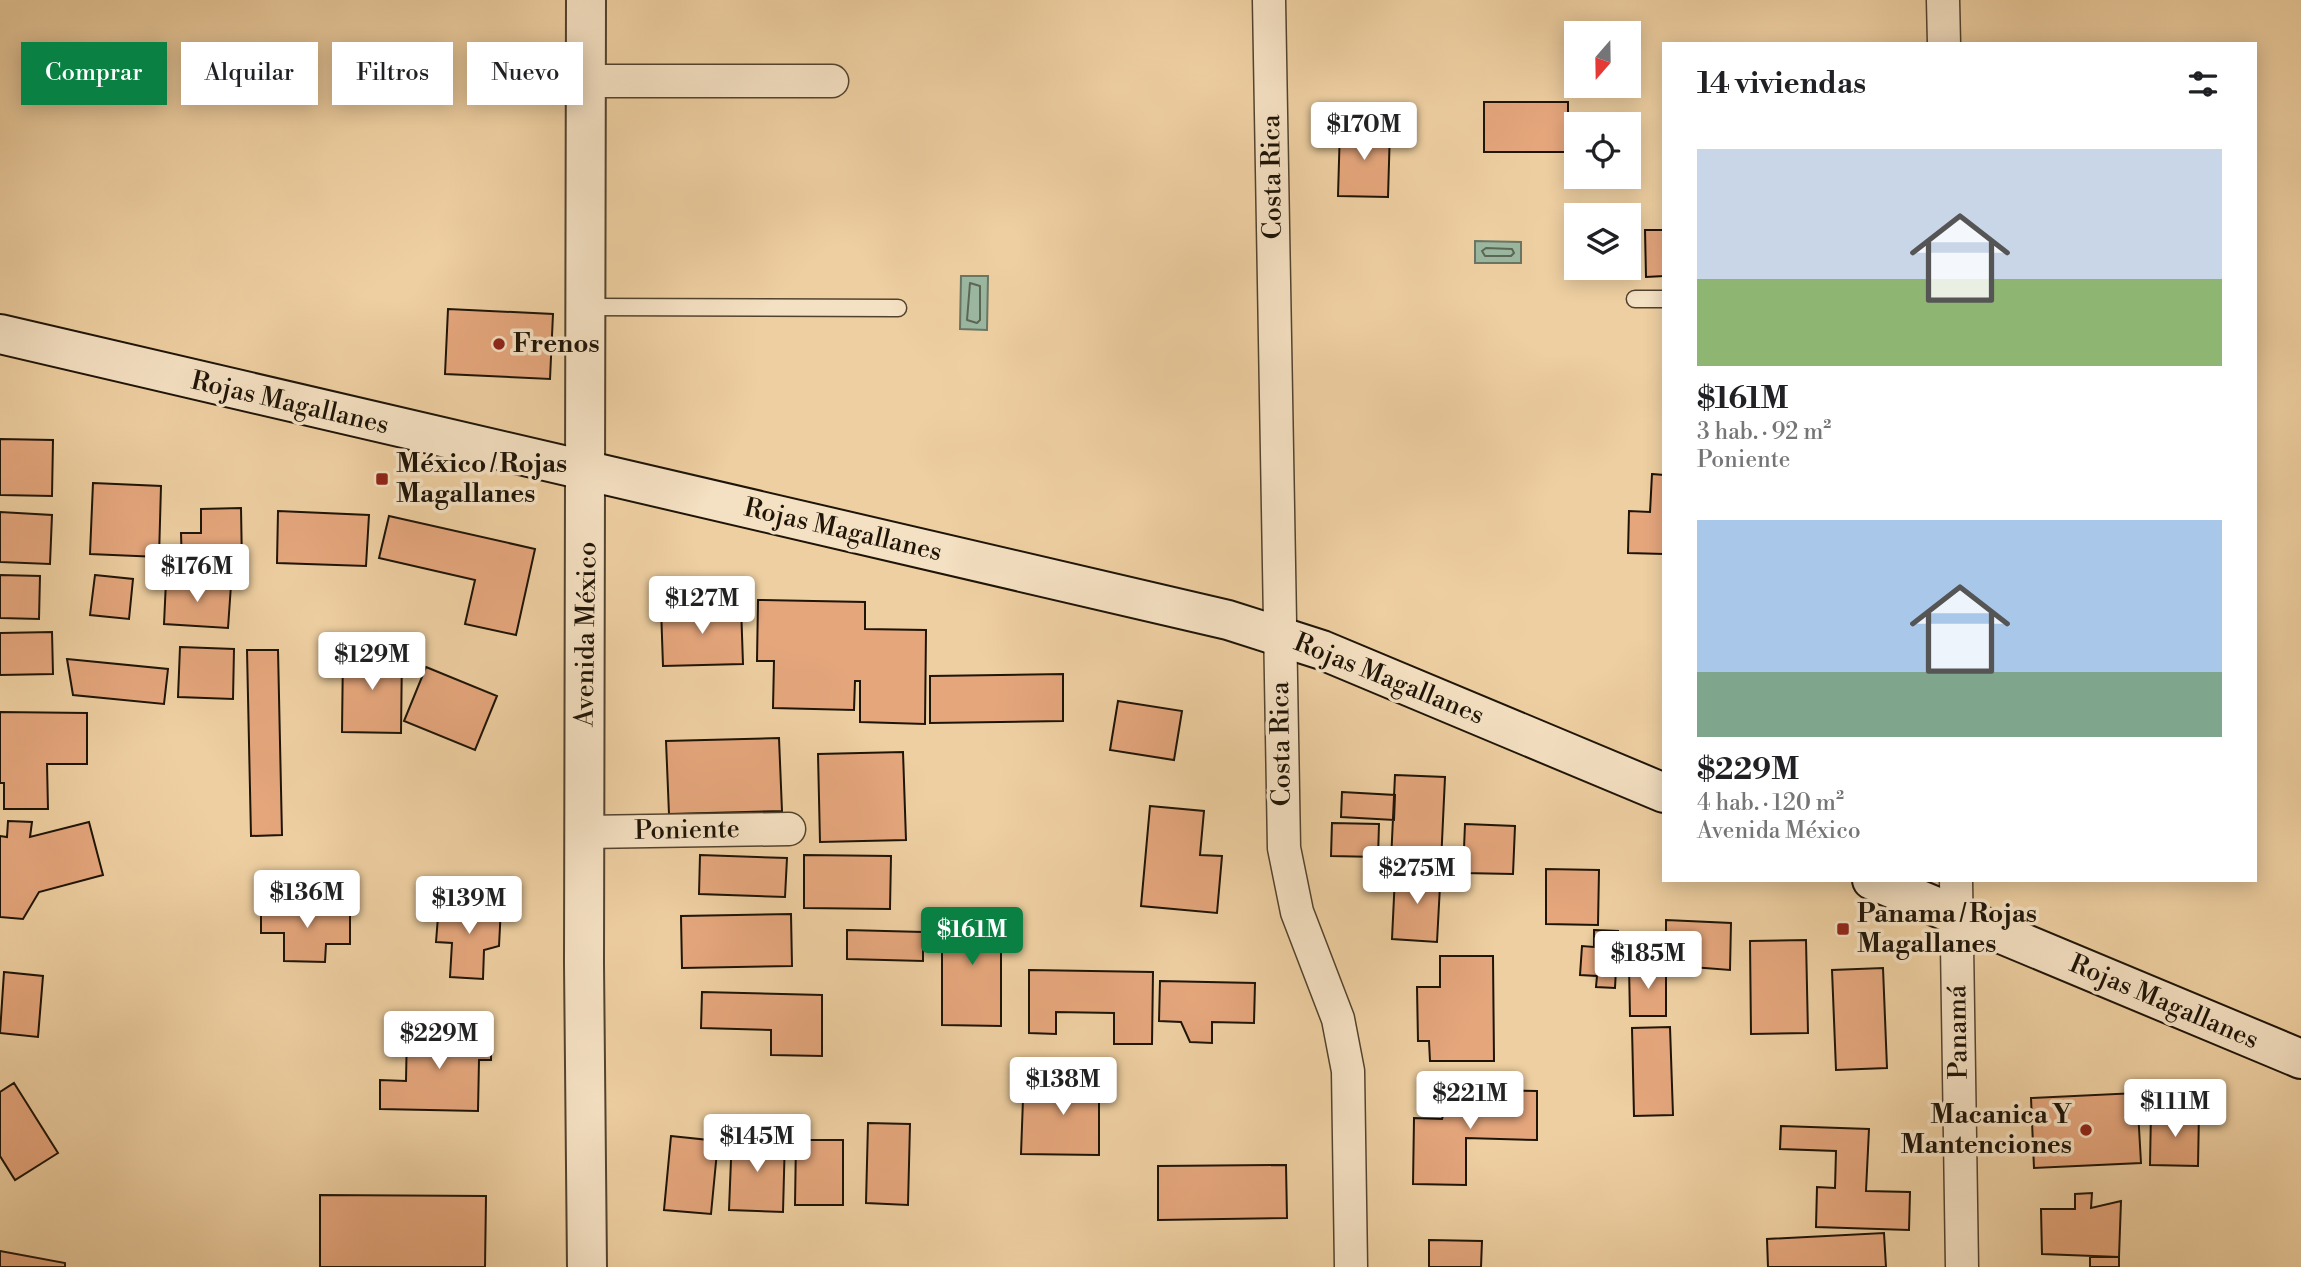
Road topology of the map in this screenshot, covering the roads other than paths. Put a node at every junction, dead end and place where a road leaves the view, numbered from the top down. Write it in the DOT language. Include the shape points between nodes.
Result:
graph roads {
  1 [pos="586,0"];
  2 [pos="1269,0"];
  3 [pos="1943,0"];
  4 [pos="1944,42"];
  5 [pos="586,81"];
  6 [pos="832,82"];
  7 [pos="1635,299"];
  8 [pos="1662,299"];
  9 [pos="587,307"];
  10 [pos="898,308"];
  11 [pos="0,334"];
  12 [pos="587,473"];
  13 [pos="1278,634"];
  14 [pos="1662,792"];
  15 [pos="789,829"];
  16 [pos="585,832"];
  17 [pos="1881,882"];
  18 [pos="1956,898"];
  19 [pos="2301,1059"];
  20 [pos="587,1267"];
  21 [pos="1351,1267"];
  22 [pos="1962,1267"];
  1 -- 5 [label="main road, Avenida México"];
  2 -- 13 [label="street, Costa Rica"];
  3 -- 4 [label="street"];
  5 -- 6 [label="street"];
  5 -- 9 [label="main road, Avenida México"];
  7 -- 8 [label="lane"];
  9 -- 10 [label="lane"];
  9 -- 12 [label="main road, Avenida México"];
  11 -- 12 [label="main road, Rojas Magallanes"];
  12 -- 13 [label="main road, Rojas Magallanes" via="1140,597"];
  12 -- 16 [label="main road, Avenida México"];
  13 -- 14 [label="main road, Rojas Magallanes"];
  13 -- 21 [label="street, Costa Rica" via="1282,807 1289,882 1306,940 1338,1018 1348,1071"];
  15 -- 16 [label="street, Poniente"];
  16 -- 20 [label="main road, Avenida México"];
  17 -- 18 [label="main road, Rojas Magallanes"];
  18 -- 19 [label="main road, Rojas Magallanes"];
  18 -- 22 [label="street, Panamá"];
}
